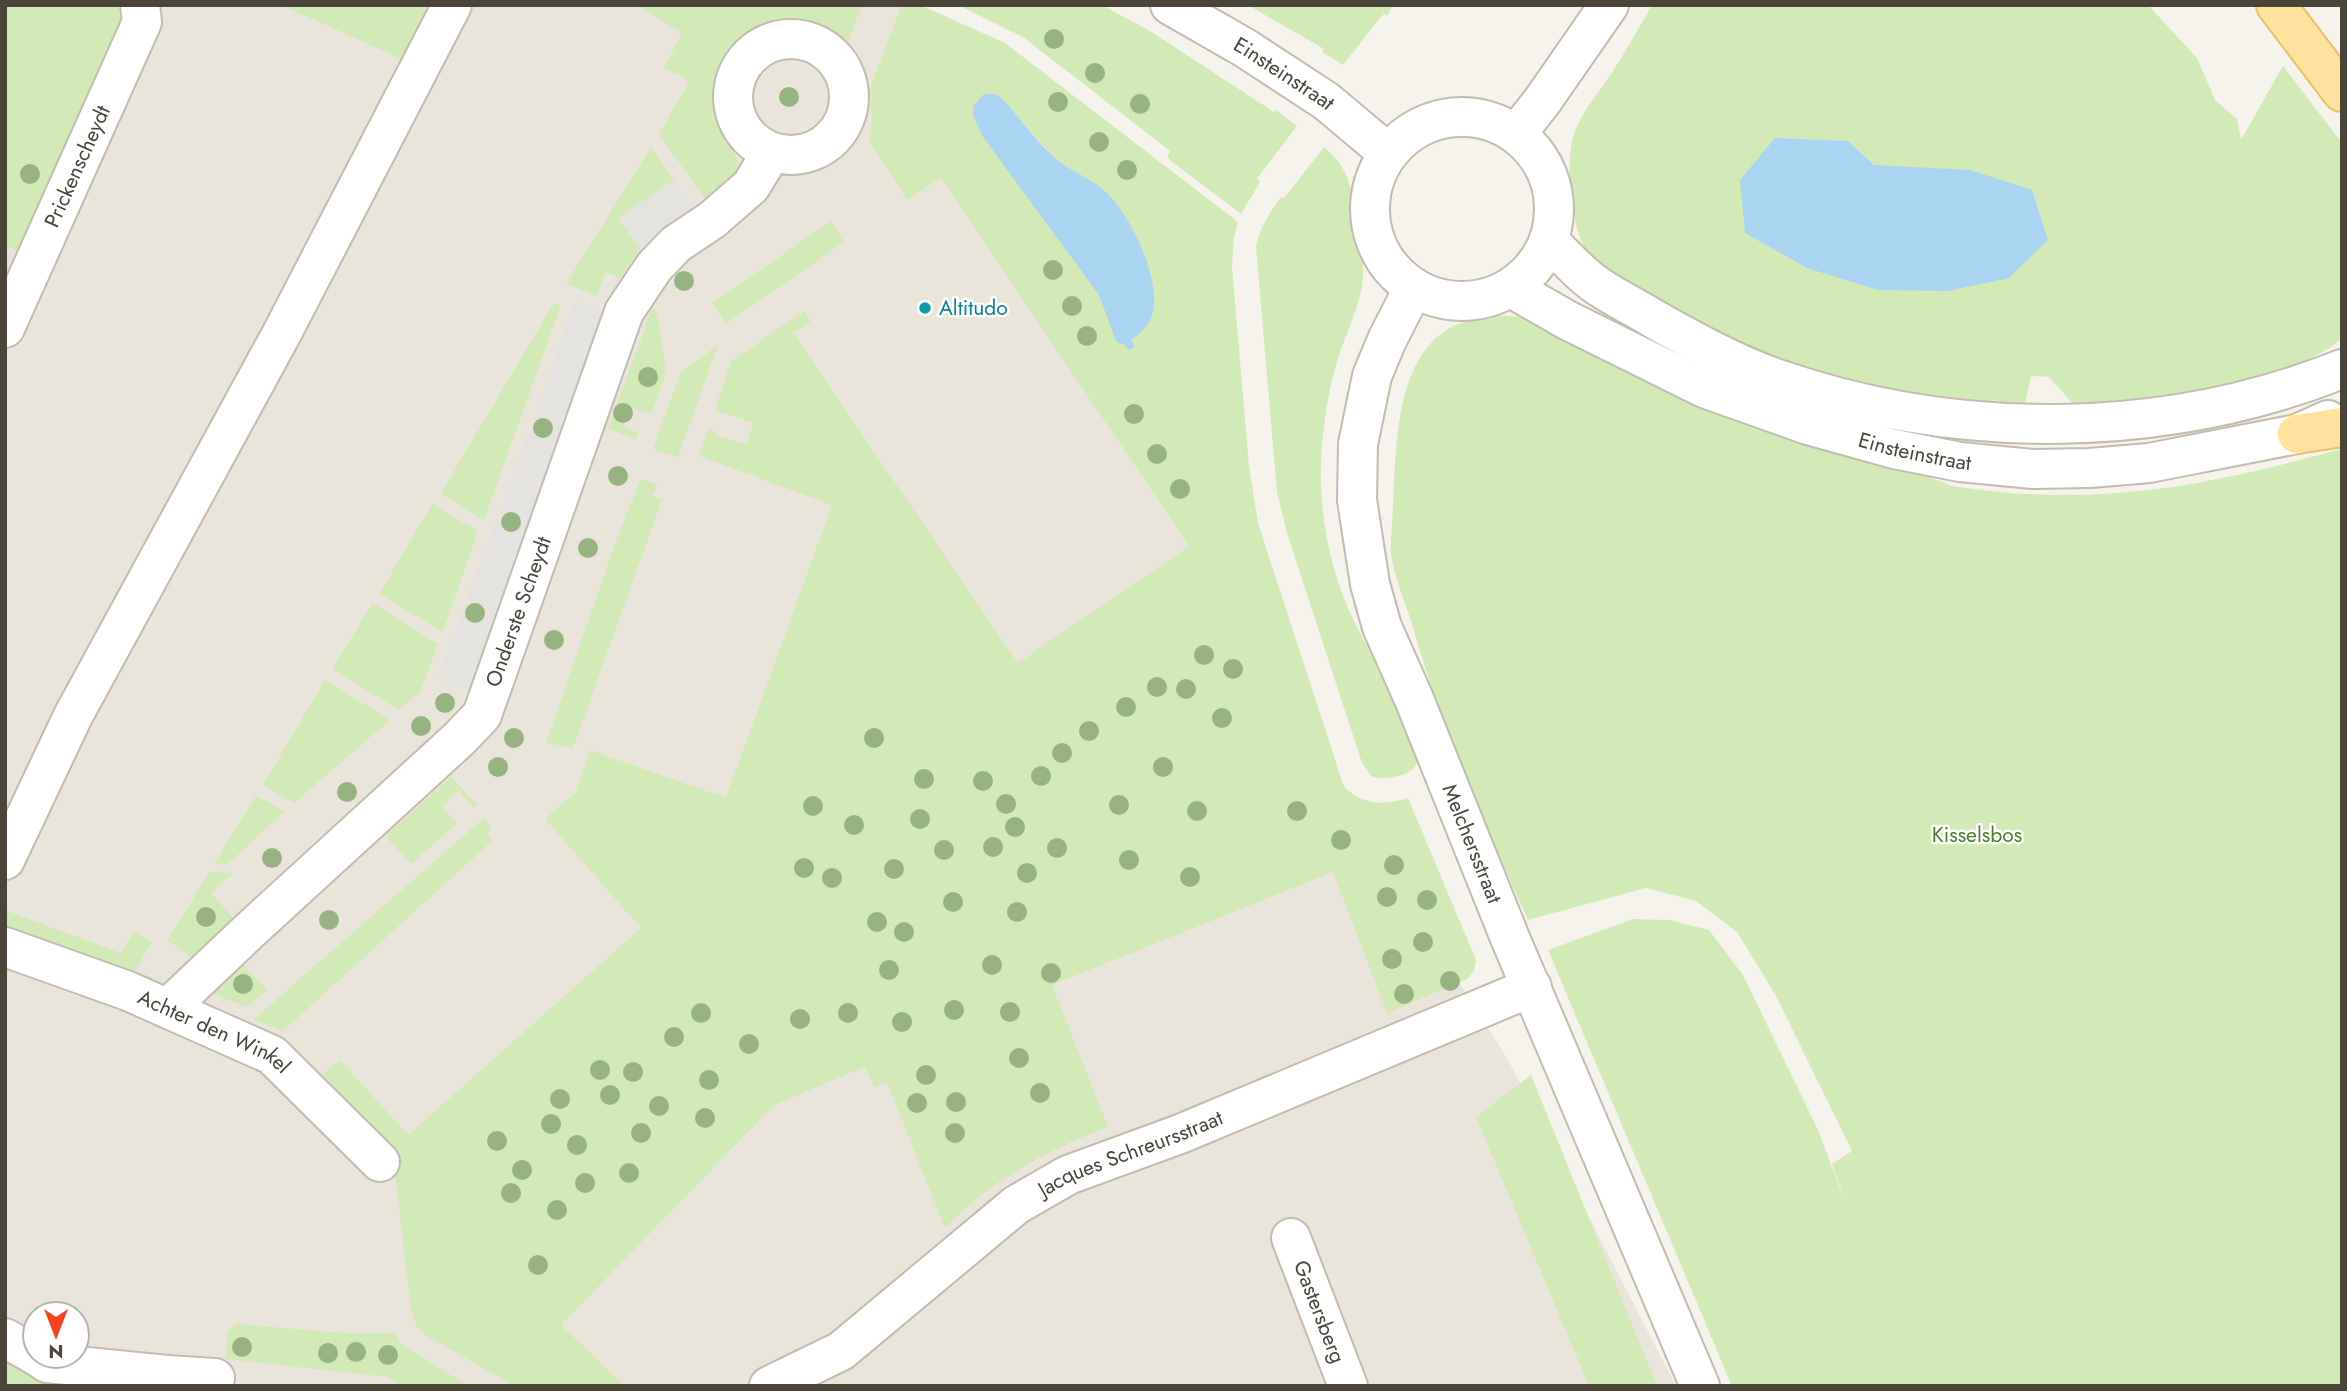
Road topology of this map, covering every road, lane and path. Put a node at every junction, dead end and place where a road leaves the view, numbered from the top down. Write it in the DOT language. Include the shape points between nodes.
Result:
graph roads {
  1 [pos="140,5"];
  2 [pos="452,5"];
  3 [pos="1170,5"];
  4 [pos="1609,5"];
  5 [pos="2276,5"];
  6 [pos="2342,92"];
  7 [pos="1518,132"];
  8 [pos="771,153"];
  9 [pos="1388,153"];
  10 [pos="1549,241"];
  11 [pos="1511,288"];
  12 [pos="1413,289"];
  13 [pos="5,328"];
  14 [pos="2342,369"];
  15 [pos="2342,413"];
  16 [pos="2342,427"];
  17 [pos="2297,434"];
  18 [pos="5,860"];
  19 [pos="8,951"];
  20 [pos="1532,987"];
  21 [pos="168,1008"];
  22 [pos="380,1162"];
  23 [pos="1291,1238"];
  24 [pos="5,1338"];
  25 [pos="21,1347"];
  26 [pos="91,1369"];
  27 [pos="215,1378"];
  28 [pos="167,1380"];
  29 [pos="769,1386"];
  30 [pos="1348,1386"];
  31 [pos="1700,1386"];
  1 -- 13 [label="street, Prickenscheydt" via="142,22"];
  2 -- 18 [label="street" via="282,333 73,716"];
  3 -- 9 [label="street, Einsteinstraat" via="1326,101"];
  4 -- 7 [label="street"];
  5 -- 6 [label="main road"];
  7 -- 9 [label="street" via="1462,117 1434,122 1409,134"];
  7 -- 10 [label="street" via="1548,178 1554,214"];
  8 -- 21 [label="street, Onderste Scheydt" via="751,186 676,244 654,267 624,312 482,715"];
  9 -- 12 [label="street" via="1374,180 1370,227 1390,268"];
  10 -- 11 [label="street" via="1536,265"];
  10 -- 14 [label="street, Einsteinstraat" via="1595,284 1729,358 1841,398 1917,412 1999,422 2126,421 2271,395"];
  11 -- 12 [label="street" via="1465,302"];
  11 -- 17 [label="street, Einsteinstraat" via="1704,388 1808,425 1960,462 2033,469 2090,468 2148,463"];
  12 -- 20 [label="street, Melchersstraat" via="1377,364 1366,402 1359,444 1361,537 1382,627"];
  15 -- 17 [label="street, Einsteinstraat"];
  16 -- 17 [label="main road"];
  19 -- 21 [label="street, Achter den Winkel"];
  20 -- 29 [label="street, Jacques Schreursstraat" via="1180,1134 1068,1175 1016,1205 841,1351"];
  20 -- 31 [label="street, Melchersstraat"];
  21 -- 22 [label="street, Achter den Winkel" via="272,1055"];
  23 -- 30 [label="street, Gastersberg"];
  24 -- 25 [label="street"];
  26 -- 28 [label="street"];
  27 -- 28 [label="street"];
}
